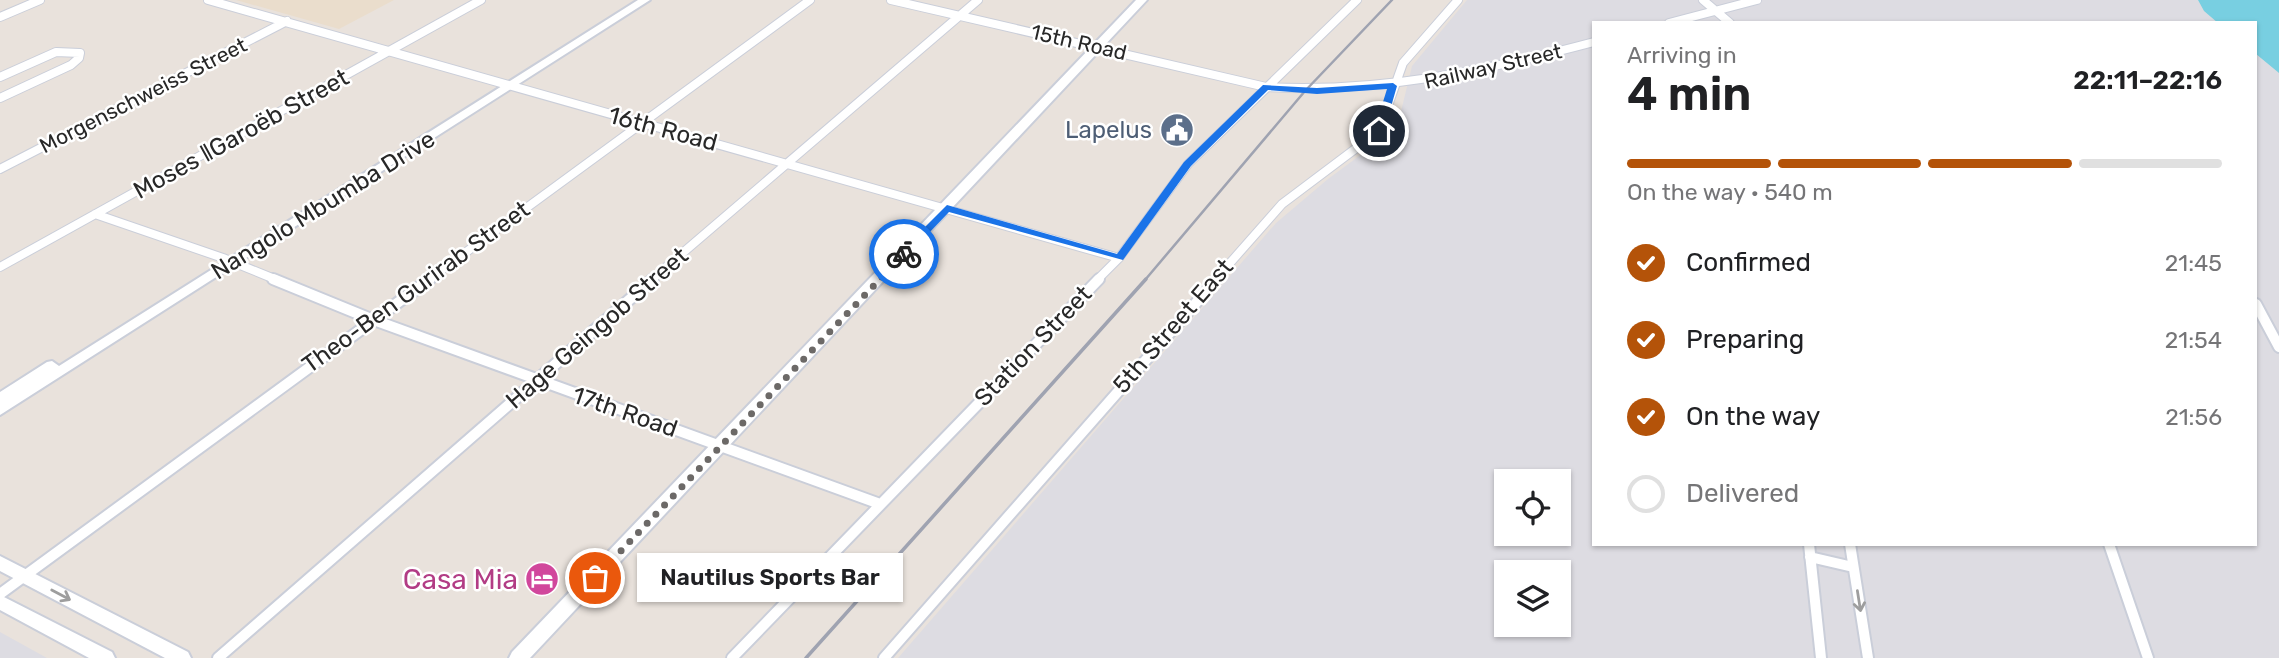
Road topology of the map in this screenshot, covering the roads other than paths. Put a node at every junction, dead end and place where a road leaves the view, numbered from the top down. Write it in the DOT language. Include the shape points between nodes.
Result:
graph roads {
  1 [pos="40,0"];
  2 [pos="208,0"];
  3 [pos="481,0"];
  4 [pos="635,0"];
  5 [pos="645,0"];
  6 [pos="810,0"];
  7 [pos="891,0"];
  8 [pos="978,0"];
  9 [pos="1142,0"];
  10 [pos="1357,0"];
  11 [pos="1458,0"];
  12 [pos="1703,0"];
  13 [pos="1757,0"];
  14 [pos="1715,11"];
  15 [pos="960,15"];
  16 [pos="0,17"];
  17 [pos="287,21"];
  18 [pos="1677,21"];
  19 [pos="1728,21"];
  20 [pos="1592,43"];
  21 [pos="1097,46"];
  22 [pos="391,50"];
  23 [pos="0,77"];
  24 [pos="507,84"];
  25 [pos="1393,86"];
  26 [pos="1266,87"];
  27 [pos="0,98"];
  28 [pos="642,124"];
  29 [pos="786,163"];
  30 [pos="0,169"];
  31 [pos="947,208"];
  32 [pos="95,215"];
  33 [pos="1119,258"];
  34 [pos="228,260"];
  35 [pos="0,267"];
  36 [pos="2257,306"];
  37 [pos="371,319"];
  38 [pos="2279,347"];
  39 [pos="536,381"];
  40 [pos="0,399"];
  41 [pos="0,410"];
  42 [pos="721,445"];
  43 [pos="880,504"];
  44 [pos="1850,546"];
  45 [pos="2110,546"];
  46 [pos="1809,551"];
  47 [pos="0,563"];
  48 [pos="1853,567"];
  49 [pos="24,576"];
  50 [pos="0,594"];
  51 [pos="0,602"];
  52 [pos="106,658"];
  53 [pos="182,658"];
  54 [pos="218,658"];
  55 [pos="518,658"];
  56 [pos="732,658"];
  57 [pos="884,658"];
  58 [pos="1821,658"];
  59 [pos="1868,658"];
  60 [pos="2148,658"];
  1 -- 16 [label="street"];
  2 -- 17 [label="street, 16th Road"];
  3 -- 22 [label="street, Moses ǁGaroëb Street"];
  4 -- 24 [label="main road, Nangolo Mbumba Drive"];
  5 -- 24 [label="main road, Nangolo Mbumba Drive"];
  6 -- 28 [label="street, Theo-Ben Gurirab Street"];
  7 -- 15 [label="street, 15th Road"];
  8 -- 15 [label="street, Hage Geingob Street"];
  9 -- 21 [label="main road"];
  10 -- 26 [label="street, Station Street"];
  11 -- 25 [label="street, 5th Street East" via="1403,63"];
  12 -- 14 [label="street"];
  13 -- 14 [label="street"];
  14 -- 18 [label="street"];
  14 -- 19 [label="street"];
  15 -- 21 [label="street, 15th Road"];
  15 -- 29 [label="street, Hage Geingob Street"];
  17 -- 22 [label="street, 16th Road"];
  17 -- 30 [label="street, Morgenschweiss Street"];
  20 -- 25 [label="street, Railway Street" via="1481,72"];
  21 -- 26 [label="street, 15th Road"];
  21 -- 31 [label="main road"];
  22 -- 24 [label="street, 16th Road"];
  22 -- 32 [label="street, Moses ǁGaroëb Street"];
  23 -- 27 [label="street" via="56,52 80,53 71,65"];
  24 -- 28 [label="street, 16th Road"];
  24 -- 34 [label="main road, Nangolo Mbumba Drive"];
  25 -- 26 [label="street, Railway Street" via="1317,91"];
  25 -- 57 [label="street, 5th Street East" via="1379,131 1282,204"];
  26 -- 33 [label="street, Station Street" via="1188,164"];
  28 -- 29 [label="street, 16th Road"];
  28 -- 37 [label="street, Theo-Ben Gurirab Street"];
  29 -- 31 [label="street, 16th Road"];
  29 -- 39 [label="street, Hage Geingob Street"];
  31 -- 33 [label="street, 16th Road"];
  31 -- 42 [label="main road"];
  32 -- 34 [label="street, 17th Road"];
  32 -- 35 [label="street, Moses ǁGaroëb Street"];
  33 -- 43 [label="street, Station Street"];
  34 -- 37 [label="street, 17th Road"];
  34 -- 40 [label="main road, Nangolo Mbumba Drive"];
  34 -- 41 [label="main road, Nangolo Mbumba Drive"];
  36 -- 38 [label="street"];
  37 -- 39 [label="street, 17th Road"];
  37 -- 49 [label="street, Theo-Ben Gurirab Street"];
  39 -- 42 [label="street, 17th Road"];
  39 -- 54 [label="street, Hage Geingob Street"];
  42 -- 43 [label="street, 17th Road"];
  42 -- 55 [label="main road"];
  43 -- 56 [label="street, Station Street"];
  44 -- 48 [label="street"];
  45 -- 60 [label="street"];
  46 -- 48 [label="street"];
  46 -- 58 [label="street"];
  47 -- 49 [label="main road"];
  48 -- 59 [label="street, one-way"];
  49 -- 50 [label="street, Theo-Ben Gurirab Street"];
  49 -- 53 [label="main road, one-way"];
  51 -- 52 [label="main road"];
}
